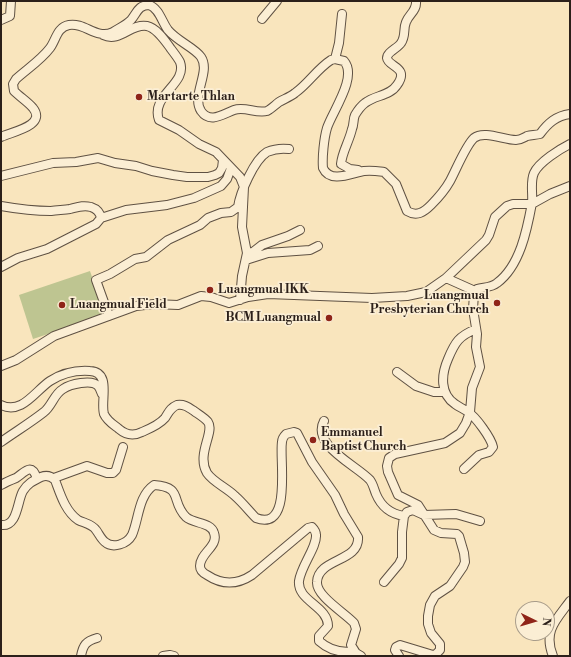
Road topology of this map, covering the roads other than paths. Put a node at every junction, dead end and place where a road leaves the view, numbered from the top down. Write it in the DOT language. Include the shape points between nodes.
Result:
graph roads {
  1 [pos="11,1"];
  2 [pos="276,1"];
  3 [pos="416,1"];
  4 [pos="138,4"];
  5 [pos="342,14"];
  6 [pos="262,19"];
  7 [pos="1,20"];
  8 [pos="100,34"];
  9 [pos="335,59"];
  10 [pos="570,114"];
  11 [pos="1,137"];
  12 [pos="570,144"];
  13 [pos="289,149"];
  14 [pos="223,160"];
  15 [pos="232,168"];
  16 [pos="365,171"];
  17 [pos="1,176"];
  18 [pos="570,186"];
  19 [pos="244,187"];
  20 [pos="532,204"];
  21 [pos="1,206"];
  22 [pos="101,218"];
  23 [pos="300,230"];
  24 [pos="318,246"];
  25 [pos="247,256"];
  26 [pos="1,267"];
  27 [pos="446,278"];
  28 [pos="475,291"];
  29 [pos="240,300"];
  30 [pos="109,316"];
  31 [pos="476,329"];
  32 [pos="1,366"];
  33 [pos="398,372"];
  34 [pos="444,392"];
  35 [pos="103,398"];
  36 [pos="1,405"];
  37 [pos="470,412"];
  38 [pos="324,421"];
  39 [pos="1,442"];
  40 [pos="123,447"];
  41 [pos="464,469"];
  42 [pos="54,478"];
  43 [pos="37,479"];
  44 [pos="1,485"];
  45 [pos="424,515"];
  46 [pos="404,516"];
  47 [pos="480,521"];
  48 [pos="1,525"];
  49 [pos="384,582"];
  50 [pos="570,601"];
  51 [pos="97,638"];
  52 [pos="357,653"];
  53 [pos="81,656"];
  54 [pos="163,656"];
  55 [pos="174,656"];
  56 [pos="399,656"];
  57 [pos="553,656"];
  1 -- 7 [label="street" via="10,16"];
  2 -- 6 [label="street"];
  3 -- 16 [label="street" via="416,8 405,24 403,40 398,48 387,56 388,61 399,70 399,82 392,91 369,100 359,109 342,155 341,164 350,169"];
  4 -- 8 [label="street" via="130,20 110,33"];
  4 -- 9 [label="street" via="156,8 172,35 201,57 204,66 198,102 202,112 211,118 235,109 259,112 269,110 295,94 326,63"];
  5 -- 9 [label="street"];
  8 -- 11 [label="street" via="74,25 63,27 59,31 49,49 13,84 14,92 33,108 36,118 30,126"];
  8 -- 14 [label="street" via="112,38 136,27 146,26 159,35 176,56 181,69 175,83 160,102 157,114 159,120 216,152"];
  9 -- 16 [label="street" via="344,61 348,74 341,100 327,129 323,168 328,175 333,176"];
  10 -- 16 [label="street" via="555,118 540,134 522,140 507,140 485,135 475,137 443,192 420,214 408,211 396,184 384,172"];
  12 -- 20 [label="street" via="553,154 536,170 533,178"];
  13 -- 19 [label="street" via="273,150 265,154"];
  14 -- 15 [label="street"];
  14 -- 17 [label="street" via="219,173 208,177 173,175 98,158 53,163"];
  15 -- 19 [label="street" via="240,176"];
  15 -- 22 [label="street" via="221,186 194,198 167,205 126,210"];
  18 -- 20 [label="street"];
  19 -- 25 [label="street" via="242,227"];
  19 -- 30 [label="street" via="238,207 231,212 208,218 200,225 168,240 146,257 134,259 96,280"];
  20 -- 27 [label="street" via="513,204 503,208 495,217 486,240"];
  20 -- 28 [label="street" via="521,250 514,264 497,283"];
  21 -- 22 [label="street" via="28,211 87,206 95,208"];
  22 -- 26 [label="street" via="96,224 47,250 18,258"];
  23 -- 25 [label="street" via="262,245"];
  24 -- 25 [label="street" via="310,250"];
  25 -- 29 [label="street"];
  27 -- 28 [label="street"];
  27 -- 29 [label="street" via="426,292 414,296 372,298 268,294"];
  28 -- 31 [label="street" via="473,309"];
  29 -- 30 [label="street" via="229,303 201,296 178,305 136,306"];
  30 -- 32 [label="street" via="54,336 16,360"];
  31 -- 34 [label="street" via="458,338 451,351 446,362"];
  31 -- 37 [label="street" via="476,350 480,367 472,388"];
  33 -- 34 [label="street" via="416,386 434,392"];
  34 -- 37 [label="street" via="454,404"];
  35 -- 36 [label="street" via="102,376 96,372 84,371 59,376 24,403 9,407"];
  35 -- 39 [label="street" via="93,382 64,388 46,411"];
  35 -- 52 [label="street" via="105,417 122,432 129,434 136,435 158,424 169,410 177,405 196,412 210,426 204,449 203,461 206,471 260,520 274,516 280,507 282,440 286,434 297,433 358,537 356,549 328,566 317,581 321,594 354,622 356,629 352,645"];
  37 -- 41 [label="street" via="491,440 493,447 489,452 479,455"];
  37 -- 45 [label="street" via="464,428 450,441 395,454 387,462 388,472 398,495 416,503"];
  38 -- 46 [label="street" via="324,438 330,448 370,480 387,509"];
  40 -- 42 [label="street" via="113,473 87,466"];
  42 -- 43 [label="street" via="43,476"];
  42 -- 52 [label="street" via="64,503 76,519 95,528 106,543 114,545 126,541 131,536 138,511 151,487 154,485 170,488 186,516 213,530 215,540 200,562 200,569 218,582 239,582 252,575 312,527 315,530 315,540 303,567 299,585 309,600 327,617 328,626 319,636 319,641 334,650"];
  43 -- 44 [label="street" via="34,471 29,469"];
  43 -- 48 [label="street" via="22,492 12,521"];
  45 -- 46 [label="street" via="413,510"];
  45 -- 47 [label="street" via="456,514"];
  45 -- 56 [label="street" via="437,532 457,534 465,562 450,586 437,594 430,605 428,624 431,633 440,644 440,650 433,654 400,644 395,650"];
  46 -- 49 [label="street" via="402,558"];
  50 -- 57 [label="street" via="549,634"];
  51 -- 53 [label="street" via="84,644"];
  54 -- 55 [label="street"];
}
